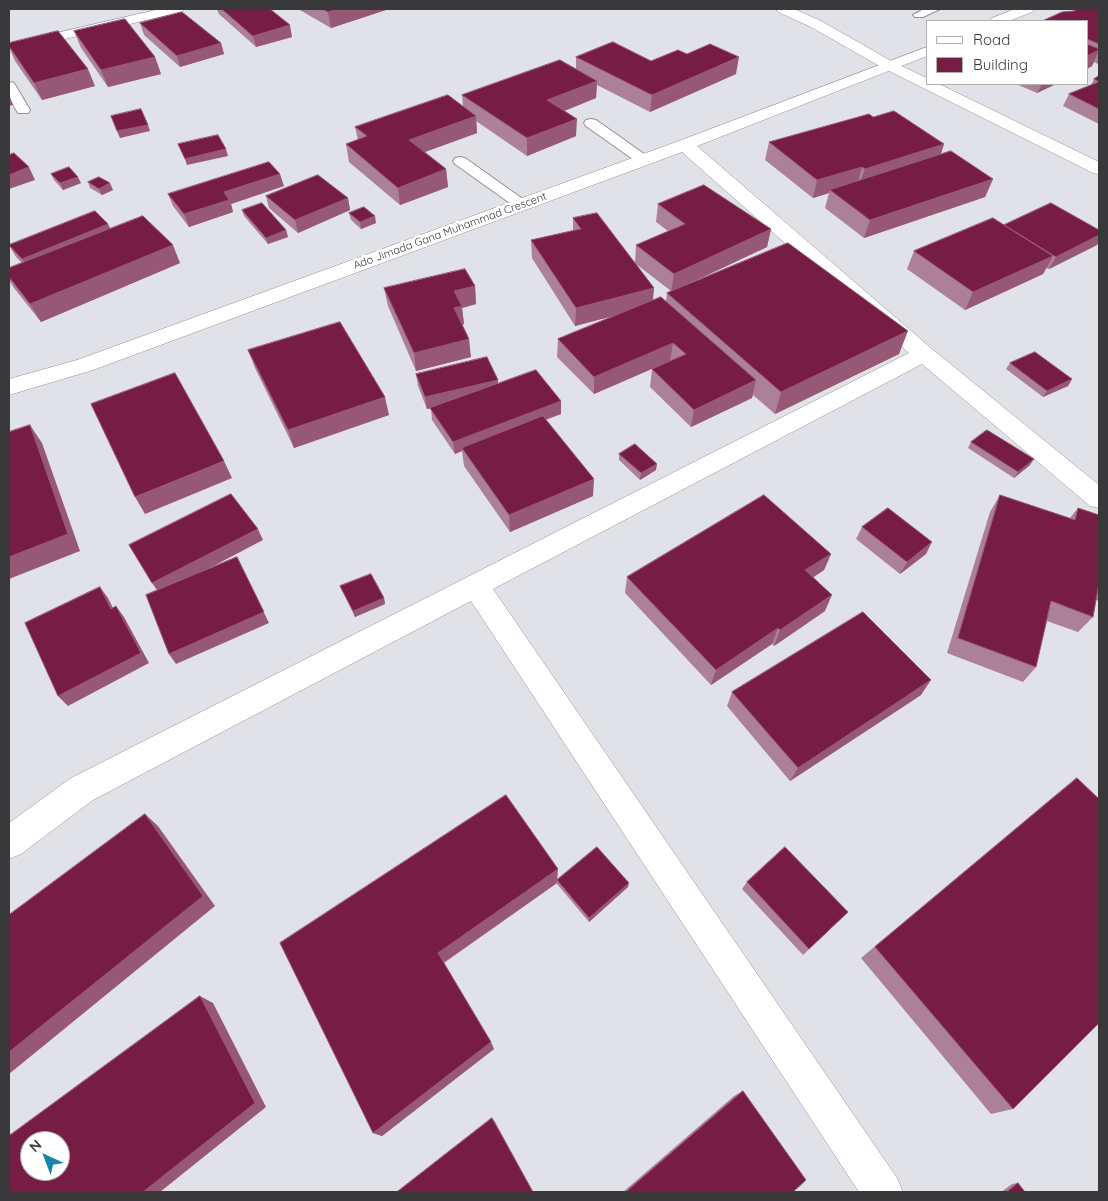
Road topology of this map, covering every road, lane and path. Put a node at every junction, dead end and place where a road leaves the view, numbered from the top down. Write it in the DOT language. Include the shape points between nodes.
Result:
graph roads {
  1 [pos="177,9"];
  2 [pos="783,9"];
  3 [pos="934,9"];
  4 [pos="1024,9"];
  5 [pos="919,15"];
  6 [pos="1000,20"];
  7 [pos="9,48"];
  8 [pos="926,51"];
  9 [pos="888,66"];
  10 [pos="926,84"];
  11 [pos="927,85"];
  12 [pos="9,86"];
  13 [pos="23,110"];
  14 [pos="592,123"];
  15 [pos="685,145"];
  16 [pos="642,160"];
  17 [pos="460,161"];
  18 [pos="1099,168"];
  19 [pos="522,205"];
  20 [pos="924,354"];
  21 [pos="9,387"];
  22 [pos="1099,499"];
  23 [pos="476,586"];
  24 [pos="9,843"];
  25 [pos="883,1192"];
  1 -- 7 [label="street"];
  2 -- 9 [label="street" via="816,24"];
  3 -- 5 [label="lane"];
  4 -- 6 [label="street"];
  8 -- 9 [label="street, Ado Jimada Gana Muhammad Crescent"];
  9 -- 10 [label="street"];
  9 -- 15 [label="street, Ado Jimada Gana Muhammad Crescent"];
  11 -- 18 [label="street"];
  12 -- 13 [label="lane"];
  14 -- 16 [label="lane"];
  15 -- 16 [label="street, Ado Jimada Gana Muhammad Crescent"];
  15 -- 20 [label="street"];
  16 -- 19 [label="street, Ado Jimada Gana Muhammad Crescent"];
  17 -- 19 [label="lane"];
  19 -- 21 [label="street, Ado Jimada Gana Muhammad Crescent" via="85,365"];
  20 -- 22 [label="street"];
  20 -- 23 [label="street"];
  23 -- 24 [label="street" via="82,789"];
  23 -- 25 [label="street"];
}
